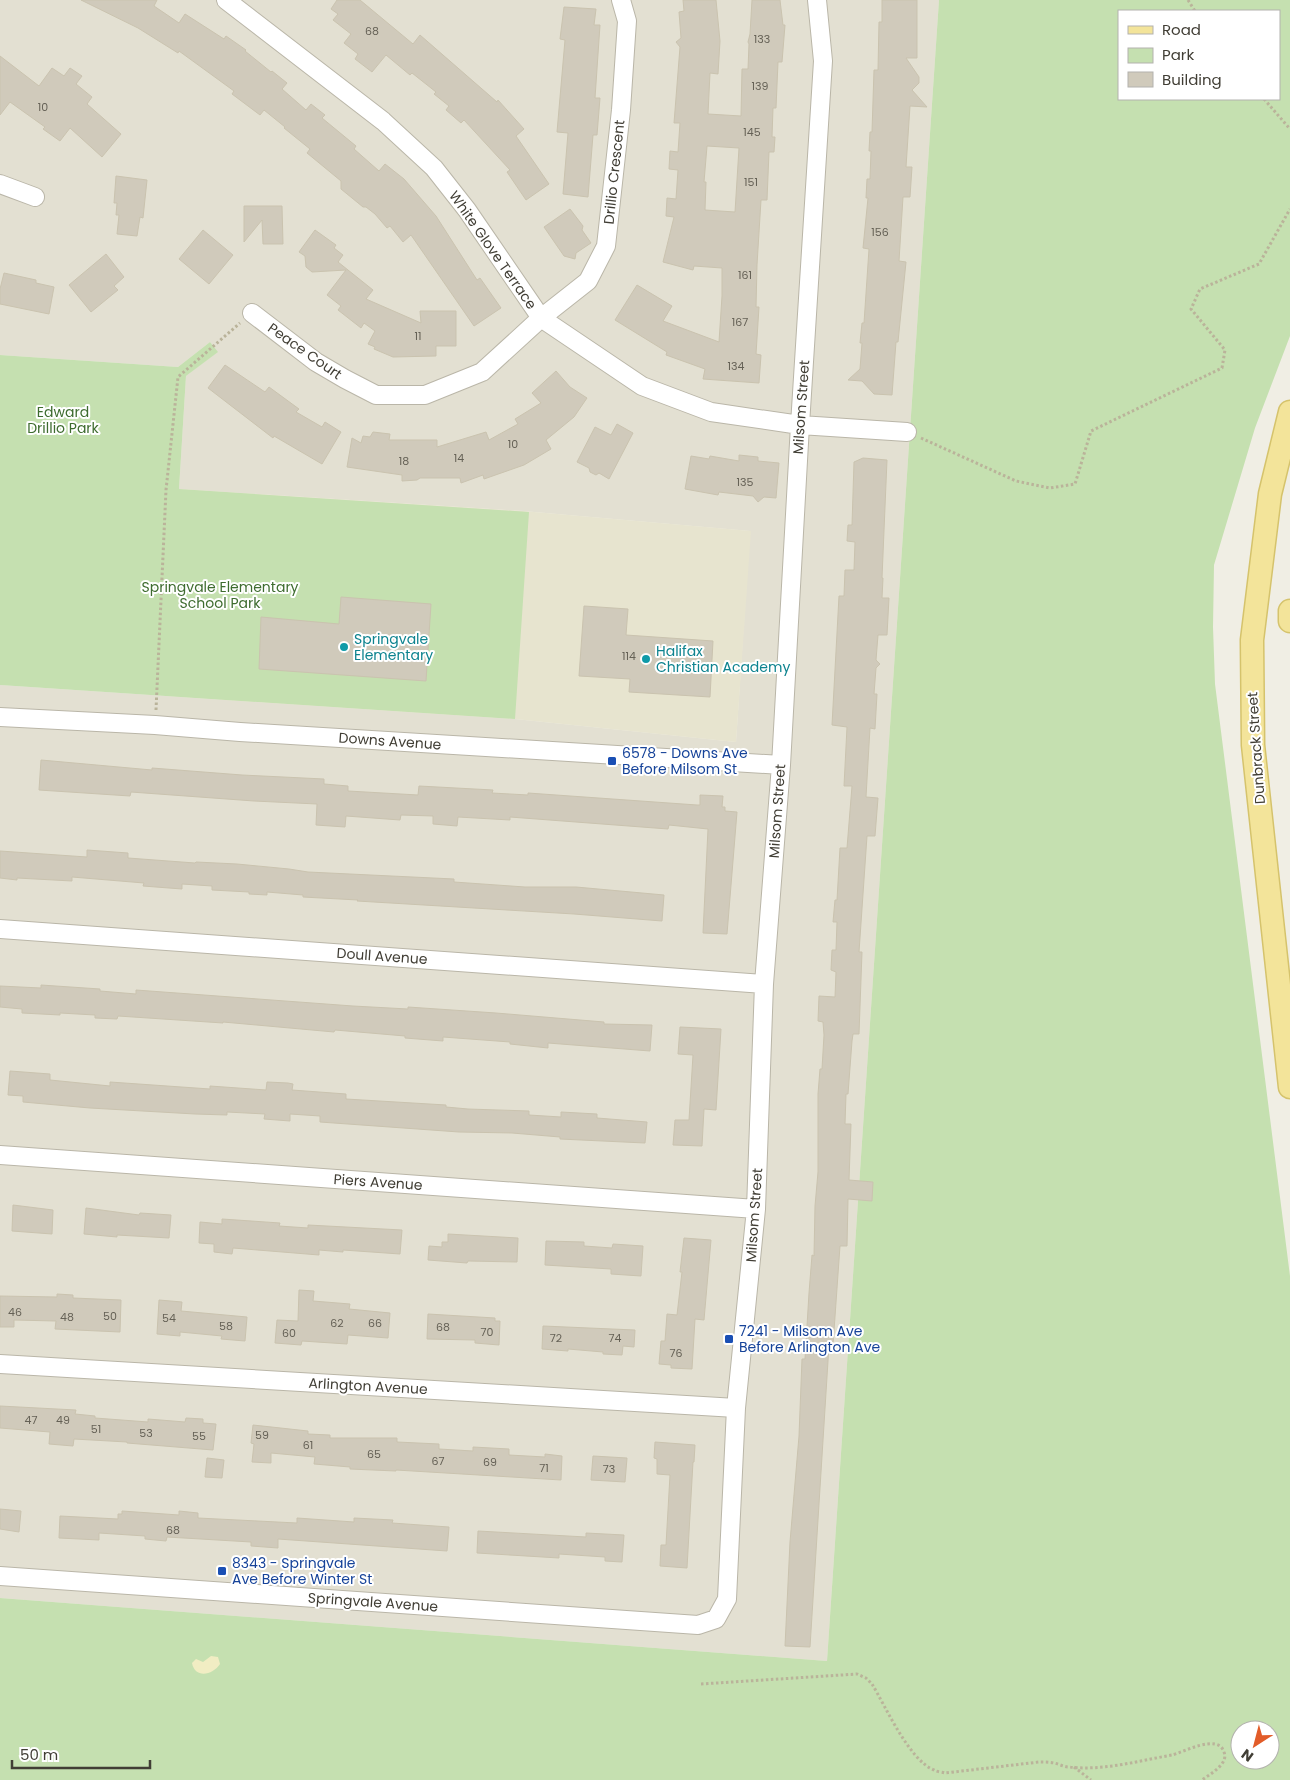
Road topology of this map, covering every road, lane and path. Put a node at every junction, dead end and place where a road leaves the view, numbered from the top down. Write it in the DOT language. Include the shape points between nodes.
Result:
graph roads {
  1 [pos="226,0"];
  2 [pos="621,0"];
  3 [pos="817,0"];
  4 [pos="1265,100"];
  5 [pos="1290,129"];
  6 [pos="0,184"];
  7 [pos="35,198"];
  8 [pos="1290,209"];
  9 [pos="252,313"];
  10 [pos="541,318"];
  11 [pos="1290,412"];
  12 [pos="800,425"];
  13 [pos="907,432"];
  14 [pos="1290,610"];
  15 [pos="1290,621"];
  16 [pos="0,717"];
  17 [pos="155,725"];
  18 [pos="780,765"];
  19 [pos="0,929"];
  20 [pos="764,984"];
  21 [pos="1290,1087"];
  22 [pos="0,1156"];
  23 [pos="756,1210"];
  24 [pos="0,1364"];
  25 [pos="736,1408"];
  26 [pos="0,1576"];
  27 [pos="716,1619"];
  28 [pos="701,1684"];
  29 [pos="1074,1767"];
  30 [pos="1091,1780"];
  31 [pos="1202,1780"];
  1 -- 10 [label="street, White Glove Terrace" via="384,121 434,168"];
  2 -- 10 [label="street, Drillio Crescent" via="627,20 606,246 588,281"];
  3 -- 12 [label="street, Milsom Street" via="823,61"];
  4 -- 5 [label="path"];
  6 -- 7 [label="street"];
  8 -- 13 [label="path" via="1259,264 1200,289 1191,309 1225,350 1222,368 1091,431 1075,484 1050,488 1016,481"];
  9 -- 10 [label="street, Peace Court" via="345,380 386,395 424,395 482,372"];
  9 -- 17 [label="path" via="178,377 166,490"];
  10 -- 12 [label="street, White Glove Terrace" via="642,386 711,412"];
  11 -- 21 [label="main road, Dunbrack Street" via="1270,494 1252,640 1253,745"];
  12 -- 13 [label="street, White Glove Terrace"];
  12 -- 18 [label="street, Milsom Street"];
  14 -- 15 [label="main road"];
  16 -- 17 [label="street, Downs Avenue"];
  17 -- 18 [label="street, Downs Avenue"];
  18 -- 20 [label="street, Milsom Street"];
  19 -- 20 [label="street, Doull Avenue"];
  20 -- 23 [label="street, Milsom Street"];
  22 -- 23 [label="street, Piers Avenue"];
  23 -- 25 [label="street, Milsom Street"];
  24 -- 25 [label="street, Arlington Avenue"];
  25 -- 27 [label="street, Milsom Street" via="727,1599"];
  26 -- 27 [label="street, Springvale Avenue" via="698,1625"];
  28 -- 29 [label="path" via="857,1674 872,1684 910,1749 935,1771 945,1773 1039,1762"];
  29 -- 30 [label="path"];
  29 -- 31 [label="path" via="1111,1767 1182,1753 1205,1743 1220,1746 1225,1758"];
}
